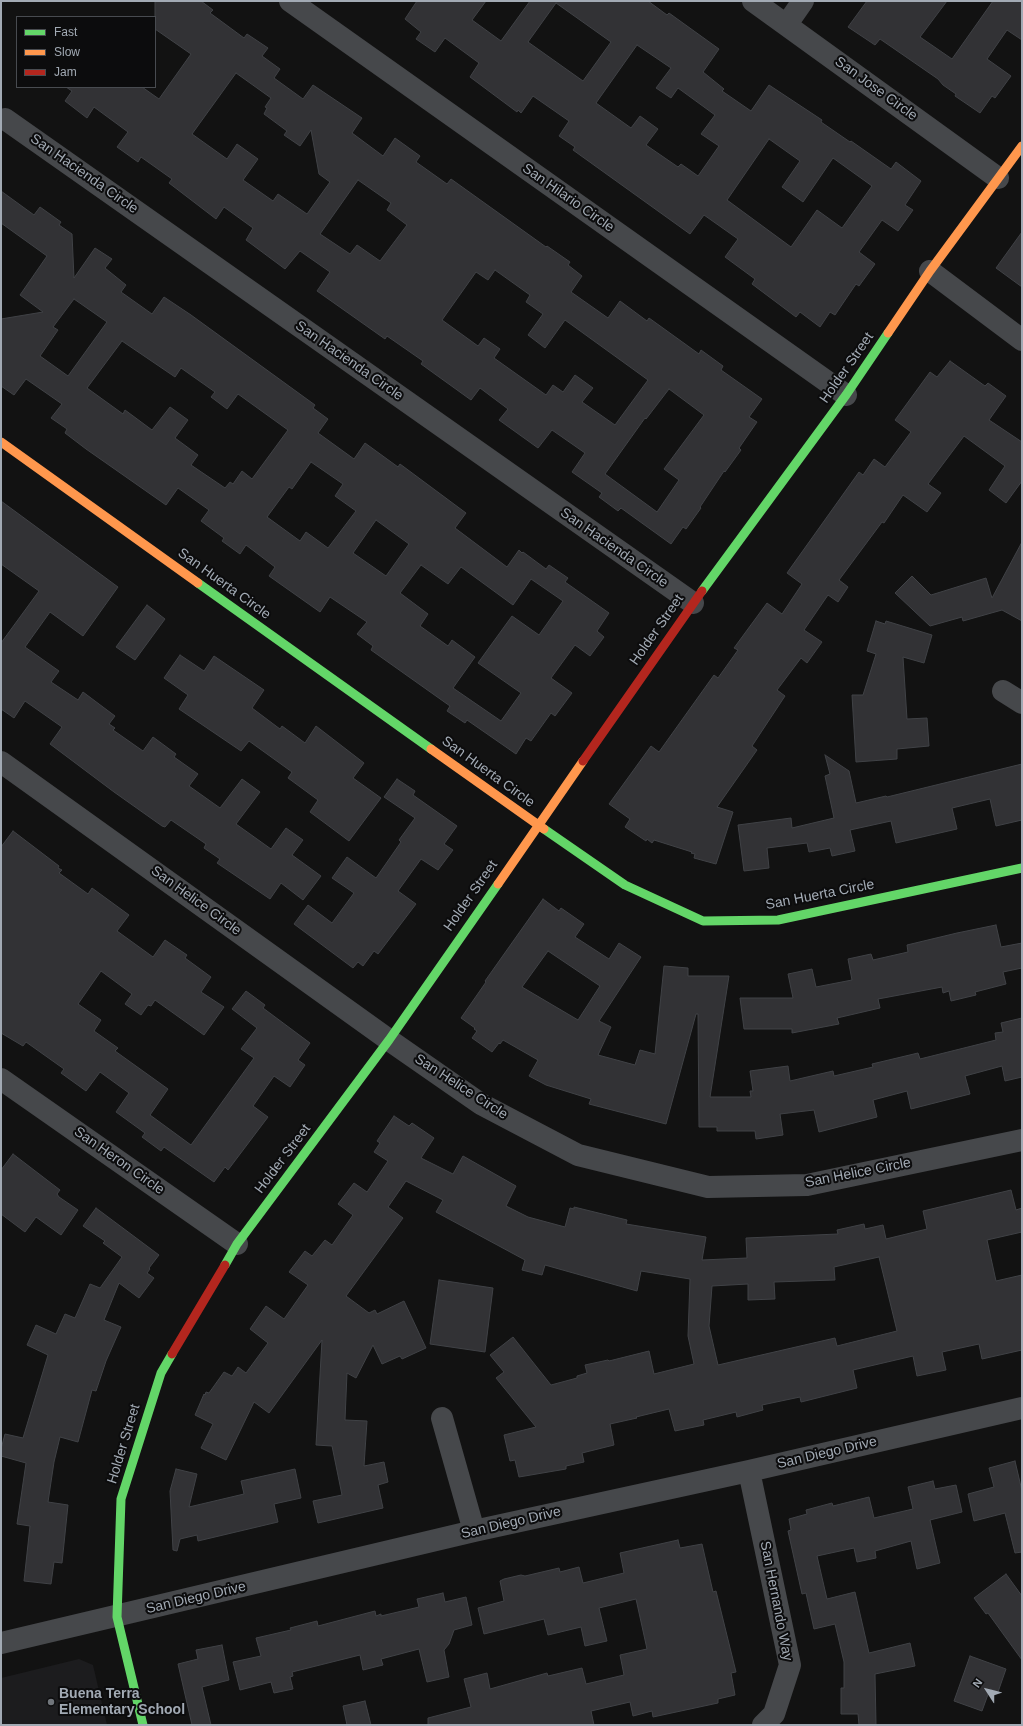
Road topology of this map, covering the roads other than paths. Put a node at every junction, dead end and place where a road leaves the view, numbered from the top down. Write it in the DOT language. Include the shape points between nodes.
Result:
graph roads {
  1 [pos="290,1"];
  2 [pos="753,1"];
  3 [pos="803,1"];
  4 [pos="787,24"];
  5 [pos="5,119"];
  6 [pos="1022,146"];
  7 [pos="998,178"];
  8 [pos="930,271"];
  9 [pos="1022,340"];
  10 [pos="846,395"];
  11 [pos="1,442"];
  12 [pos="693,603"];
  13 [pos="1003,691"];
  14 [pos="1022,703"];
  15 [pos="1,762"];
  16 [pos="538,825"];
  17 [pos="1022,868"];
  18 [pos="389,1040"];
  19 [pos="1,1079"];
  20 [pos="1022,1140"];
  21 [pos="237,1244"];
  22 [pos="1022,1408"];
  23 [pos="442,1418"];
  24 [pos="749,1471"];
  25 [pos="474,1531"];
  26 [pos="118,1616"];
  27 [pos="1,1643"];
  28 [pos="143,1725"];
  29 [pos="763,1725"];
  1 -- 10 [label="street, San Hilario Circle"];
  2 -- 4 [label="street, San Jose Circle"];
  3 -- 4 [label="street"];
  4 -- 7 [label="street, San Jose Circle"];
  5 -- 12 [label="street, San Hacienda Circle"];
  6 -- 7 [label="street, Holder Street"];
  7 -- 8 [label="street, Holder Street"];
  8 -- 9 [label="street"];
  8 -- 10 [label="street, Holder Street"];
  10 -- 12 [label="street, Holder Street"];
  11 -- 16 [label="street, San Huerta Circle"];
  12 -- 16 [label="street, Holder Street"];
  13 -- 14 [label="street"];
  15 -- 18 [label="street, San Helice Circle"];
  16 -- 17 [label="street, San Huerta Circle" via="625,885 703,921 778,920"];
  16 -- 18 [label="street, Holder Street"];
  18 -- 20 [label="street, San Helice Circle" via="481,1104 578,1155 708,1187 807,1185"];
  18 -- 21 [label="street, Holder Street"];
  19 -- 21 [label="street, San Heron Circle"];
  21 -- 26 [label="street, Holder Street" via="161,1373 121,1499"];
  22 -- 24 [label="street, San Diego Drive"];
  23 -- 25 [label="street"];
  24 -- 25 [label="street, San Diego Drive"];
  24 -- 29 [label="street, San Hernando Way" via="790,1665 774,1714"];
  25 -- 26 [label="street, San Diego Drive"];
  26 -- 27 [label="street, San Diego Drive"];
  26 -- 28 [label="street, Holder Street"];
}
